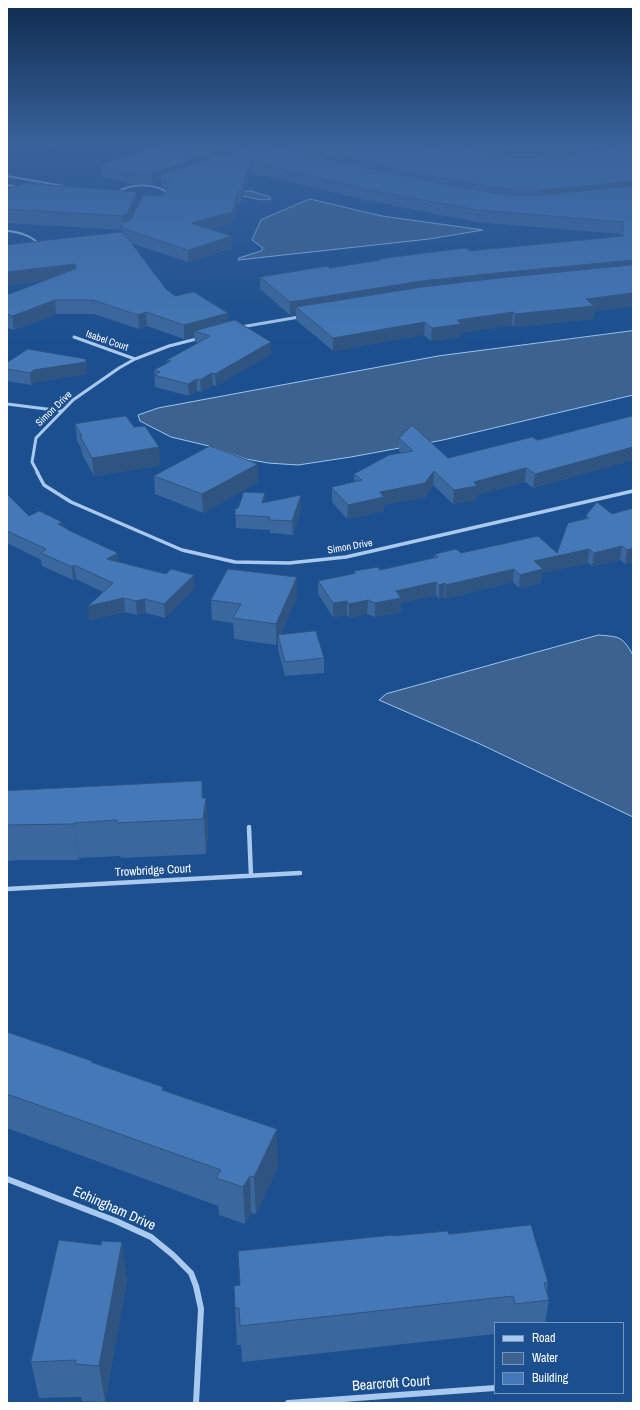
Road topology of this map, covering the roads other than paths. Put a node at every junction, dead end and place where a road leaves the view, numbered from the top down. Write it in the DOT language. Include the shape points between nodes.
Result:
graph roads {
  1 [pos="7,231"];
  2 [pos="35,248"];
  3 [pos="303,316"];
  4 [pos="234,329"];
  5 [pos="205,336"];
  6 [pos="74,338"];
  7 [pos="135,359"];
  8 [pos="7,404"];
  9 [pos="62,411"];
  10 [pos="633,491"];
  11 [pos="249,827"];
  12 [pos="300,873"];
  13 [pos="251,876"];
  14 [pos="7,889"];
  15 [pos="7,1179"];
  16 [pos="494,1388"];
  17 [pos="196,1403"];
  18 [pos="288,1403"];
  1 -- 2 [label="street" via="26,234 35,239 42,247"];
  3 -- 4 [label="street"];
  5 -- 7 [label="street, Simon Drive"];
  6 -- 7 [label="street, Isabel Court"];
  7 -- 9 [label="street, Simon Drive" via="73,400"];
  8 -- 9 [label="street"];
  9 -- 10 [label="street, Simon Drive" via="36,438 32,462 44,485 71,502 182,550 235,562 289,563 346,557"];
  11 -- 13 [label="street"];
  12 -- 13 [label="street, Trowbridge Court"];
  13 -- 14 [label="street, Trowbridge Court"];
  15 -- 17 [label="street, Echingham Drive" via="116,1221 151,1238 191,1273 201,1309"];
  16 -- 18 [label="street, Bearcroft Court"];
}
